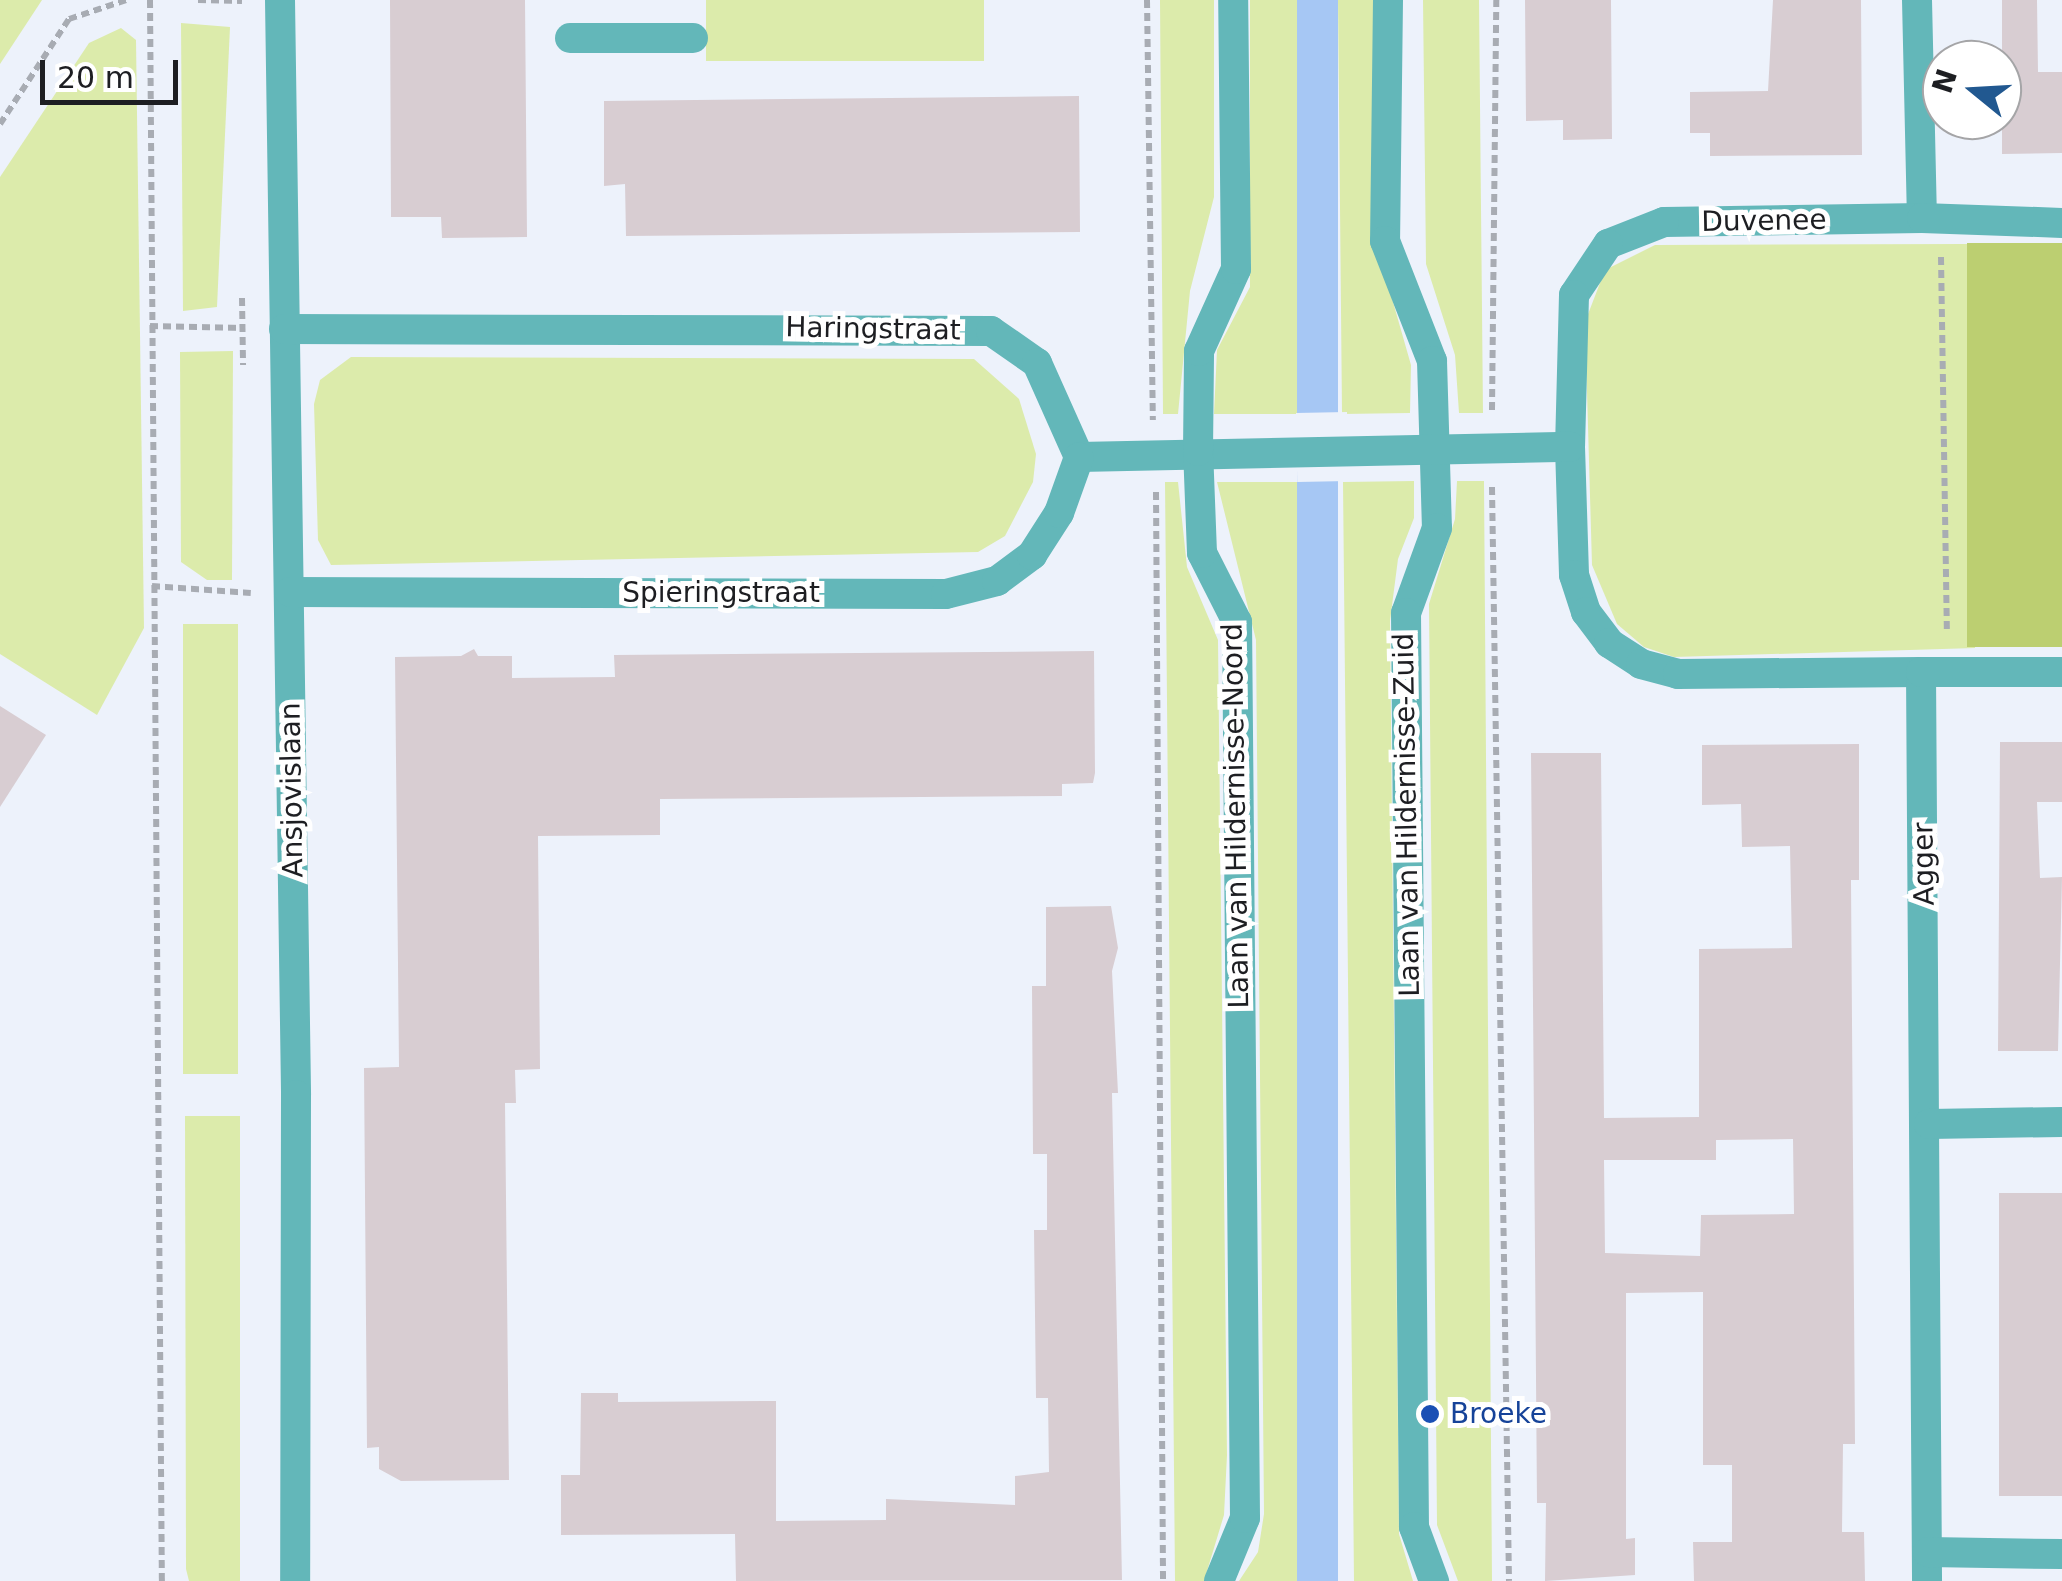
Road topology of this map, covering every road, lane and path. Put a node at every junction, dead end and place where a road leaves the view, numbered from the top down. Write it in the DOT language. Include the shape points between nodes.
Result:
graph roads {
  1 [pos="126,0"];
  2 [pos="150,0"];
  3 [pos="280,0"];
  4 [pos="1147,0"];
  5 [pos="1233,0"];
  6 [pos="1388,0"];
  7 [pos="1496,0"];
  8 [pos="1917,0"];
  9 [pos="570,38"];
  10 [pos="693,38"];
  11 [pos="0,124"];
  12 [pos="1931,219"];
  13 [pos="2062,223"];
  14 [pos="150,326"];
  15 [pos="284,329"];
  16 [pos="1570,447"];
  17 [pos="1492,448"];
  18 [pos="1435,449"];
  19 [pos="1155,451"];
  20 [pos="1198,451"];
  21 [pos="1079,457"];
  22 [pos="152,586"];
  23 [pos="290,592"];
  24 [pos="1934,671"];
  25 [pos="2062,672"];
  26 [pos="2062,1122"];
  27 [pos="1929,1124"];
  28 [pos="2062,1554"];
  29 [pos="1928,1566"];
  30 [pos="162,1581"];
  31 [pos="294,1581"];
  32 [pos="1163,1581"];
  33 [pos="1219,1581"];
  34 [pos="1434,1581"];
  35 [pos="1509,1581"];
  1 -- 11 [label="path" via="69,19"];
  2 -- 14 [label="path"];
  3 -- 15 [label="street, Ansjovislaan"];
  4 -- 19 [label="path"];
  5 -- 20 [label="street, Laan van Hildernisse-Noord" via="1236,269 1199,350"];
  6 -- 18 [label="street, Laan van Hildernisse-Zuid" via="1384,241 1432,361"];
  7 -- 17 [label="path"];
  8 -- 12 [label="street"];
  9 -- 10 [label="street"];
  12 -- 13 [label="street, Duvenee"];
  12 -- 16 [label="street, Duvenee" via="1664,222 1608,244 1574,295"];
  12 -- 24 [label="path"];
  14 -- 15 [label="path"];
  14 -- 22 [label="path"];
  15 -- 21 [label="street, Haringstraat" via="991,331 1036,363"];
  15 -- 23 [label="street, Ansjovislaan"];
  16 -- 17 [label="street"];
  16 -- 24 [label="street" via="1580,594 1609,643 1641,664 1678,674"];
  17 -- 18 [label="street"];
  17 -- 35 [label="path"];
  18 -- 20 [label="street"];
  18 -- 34 [label="street, Laan van Hildernisse-Zuid" via="1438,528 1406,613 1414,1527"];
  19 -- 20 [label="street"];
  19 -- 21 [label="street"];
  19 -- 32 [label="path"];
  20 -- 33 [label="street, Laan van Hildernisse-Noord" via="1202,553 1238,622 1245,1518"];
  21 -- 23 [label="street, Spieringstraat" via="1059,513 1032,555 997,581 946,594"];
  22 -- 23 [label="path"];
  22 -- 30 [label="path"];
  23 -- 31 [label="street, Ansjovislaan"];
  24 -- 25 [label="street"];
  24 -- 27 [label="street, Agger"];
  26 -- 27 [label="street"];
  27 -- 29 [label="street, Agger"];
  28 -- 29 [label="street"];
}
